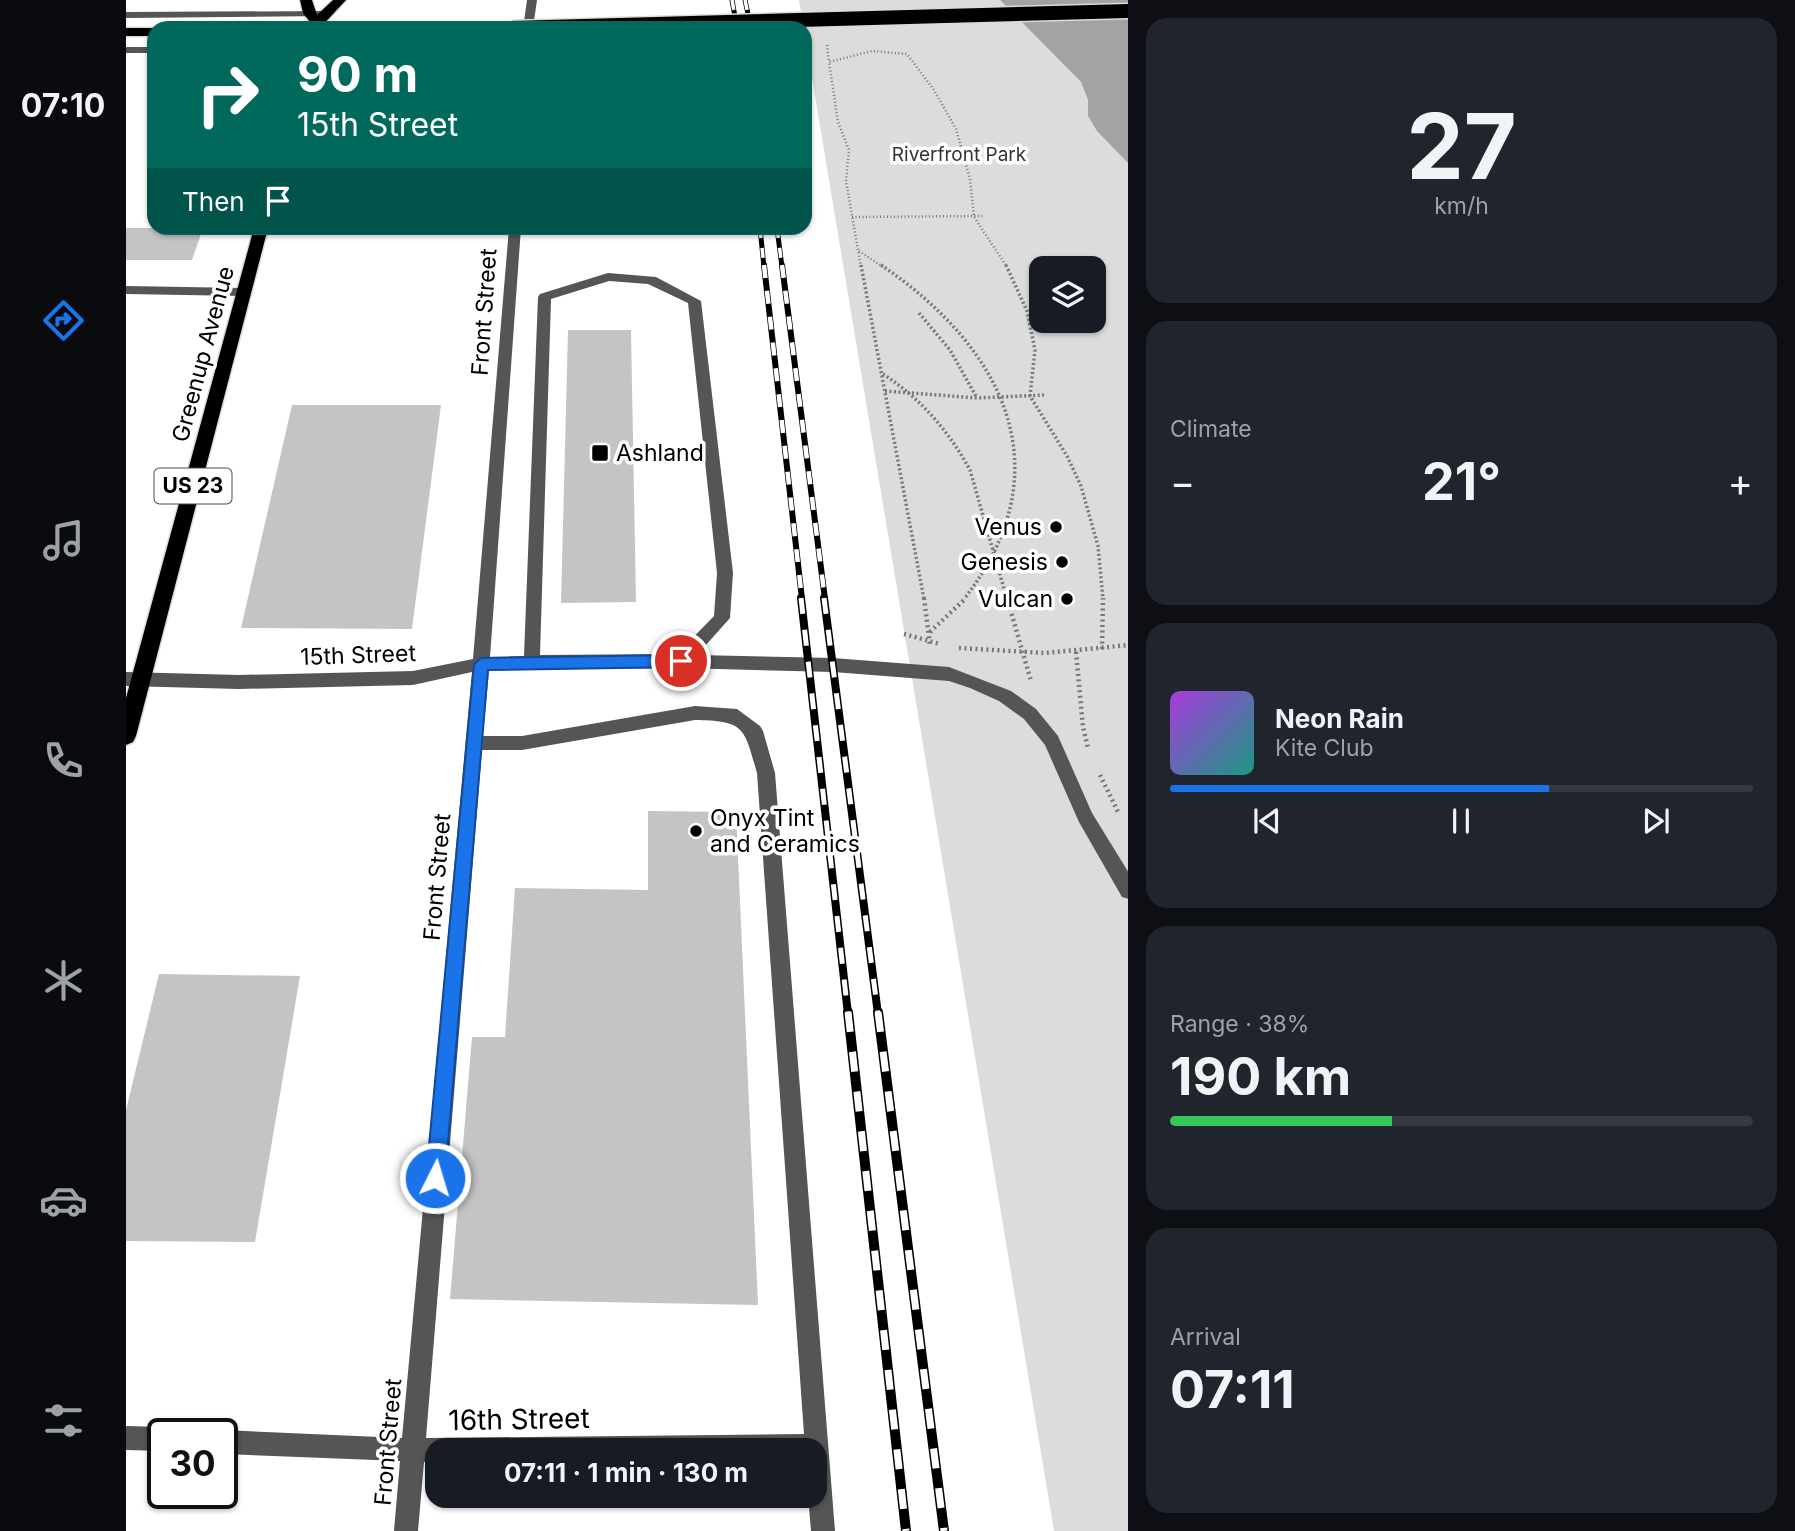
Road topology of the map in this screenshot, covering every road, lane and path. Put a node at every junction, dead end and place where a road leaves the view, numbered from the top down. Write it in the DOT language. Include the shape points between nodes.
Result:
graph roads {
  1 [pos="340,0"];
  2 [pos="532,0"];
  3 [pos="1128,11"];
  4 [pos="126,15"];
  5 [pos="311,16"];
  6 [pos="529,21"];
  7 [pos="766,21"];
  8 [pos="126,32"];
  9 [pos="147,32"];
  10 [pos="126,50"];
  11 [pos="147,50"];
  12 [pos="985,216"];
  13 [pos="852,217"];
  14 [pos="974,217"];
  15 [pos="259,235"];
  16 [pos="514,235"];
  17 [pos="859,251"];
  18 [pos="126,290"];
  19 [pos="244,292"];
  20 [pos="919,313"];
  21 [pos="883,373"];
  22 [pos="885,391"];
  23 [pos="912,394"];
  24 [pos="1044,395"];
  25 [pos="1030,396"];
  26 [pos="977,398"];
  27 [pos="1002,398"];
  28 [pos="995,553"];
  29 [pos="930,632"];
  30 [pos="904,634"];
  31 [pos="930,642"];
  32 [pos="1128,645"];
  33 [pos="1102,649"];
  34 [pos="1076,652"];
  35 [pos="1023,653"];
  36 [pos="681,661"];
  37 [pos="531,662"];
  38 [pos="481,664"];
  39 [pos="926,670"];
  40 [pos="134,679"];
  41 [pos="1032,683"];
  42 [pos="126,736"];
  43 [pos="473,743"];
  44 [pos="1091,755"];
  45 [pos="1096,765"];
  46 [pos="1123,821"];
  47 [pos="1128,891"];
  48 [pos="126,1438"];
  49 [pos="815,1438"];
  50 [pos="147,1439"];
  51 [pos="238,1443"];
  52 [pos="412,1450"];
  53 [pos="425,1450"];
  54 [pos="821,1508"];
  55 [pos="406,1531"];
  56 [pos="823,1531"];
  1 -- 5 [label="highway" via="329,13"];
  2 -- 6 [label="street"];
  3 -- 7 [label="highway, bridge"];
  4 -- 5 [label="street"];
  8 -- 9 [label="highway"];
  10 -- 11 [label="street"];
  12 -- 14 [label="path"];
  13 -- 14 [label="path"];
  13 -- 14 [label="path" via="846,181 849,150 838,122 829,62 872,51 907,54 941,101 967,160"];
  13 -- 17 [label="path"];
  14 -- 25 [label="path" via="1009,270 1027,311 1035,351"];
  15 -- 19 [label="highway, Greenup Avenue / US 23"];
  16 -- 38 [label="street, Front Street"];
  17 -- 21 [label="path"];
  17 -- 27 [label="path" via="911,284 946,315 976,350"];
  18 -- 19 [label="street"];
  19 -- 40 [label="highway, Greenup Avenue / US 23"];
  20 -- 26 [label="path" via="946,344"];
  21 -- 22 [label="path"];
  21 -- 23 [label="path"];
  22 -- 23 [label="path"];
  22 -- 29 [label="path"];
  23 -- 26 [label="path"];
  23 -- 28 [label="path" via="958,446 978,491"];
  24 -- 25 [label="path"];
  25 -- 27 [label="path"];
  25 -- 33 [label="path" via="1062,442 1094,524 1105,588"];
  26 -- 27 [label="path"];
  27 -- 28 [label="path" via="1016,471 1010,517"];
  28 -- 29 [label="path" via="966,598"];
  28 -- 35 [label="path"];
  29 -- 31 [label="path"];
  30 -- 31 [label="path"];
  31 -- 35 [label="path"];
  31 -- 39 [label="path"];
  32 -- 33 [label="path"];
  33 -- 34 [label="path"];
  34 -- 35 [label="path"];
  34 -- 44 [label="path" via="1083,727"];
  35 -- 41 [label="path"];
  36 -- 37 [label="street, 15th Street"];
  36 -- 37 [label="street" via="722,618 725,573 694,301 651,280 608,277 545,297"];
  36 -- 39 [label="street, 15th Street"];
  37 -- 38 [label="street, 15th Street"];
  38 -- 40 [label="street, 15th Street" via="413,678"];
  38 -- 43 [label="street, Front Street"];
  39 -- 47 [label="street, 15th Street" via="976,682 1030,714 1052,741 1085,817"];
  40 -- 42 [label="highway, Greenup Avenue / US 23"];
  43 -- 49 [label="street" via="522,743 695,713 731,714 754,731 766,773"];
  43 -- 52 [label="street, Front Street"];
  45 -- 46 [label="path"];
  48 -- 50 [label="street"];
  51 -- 52 [label="street, 16th Street"];
  52 -- 53 [label="street, 16th Street"];
  52 -- 55 [label="street, Front Street"];
  54 -- 56 [label="street"];
}
